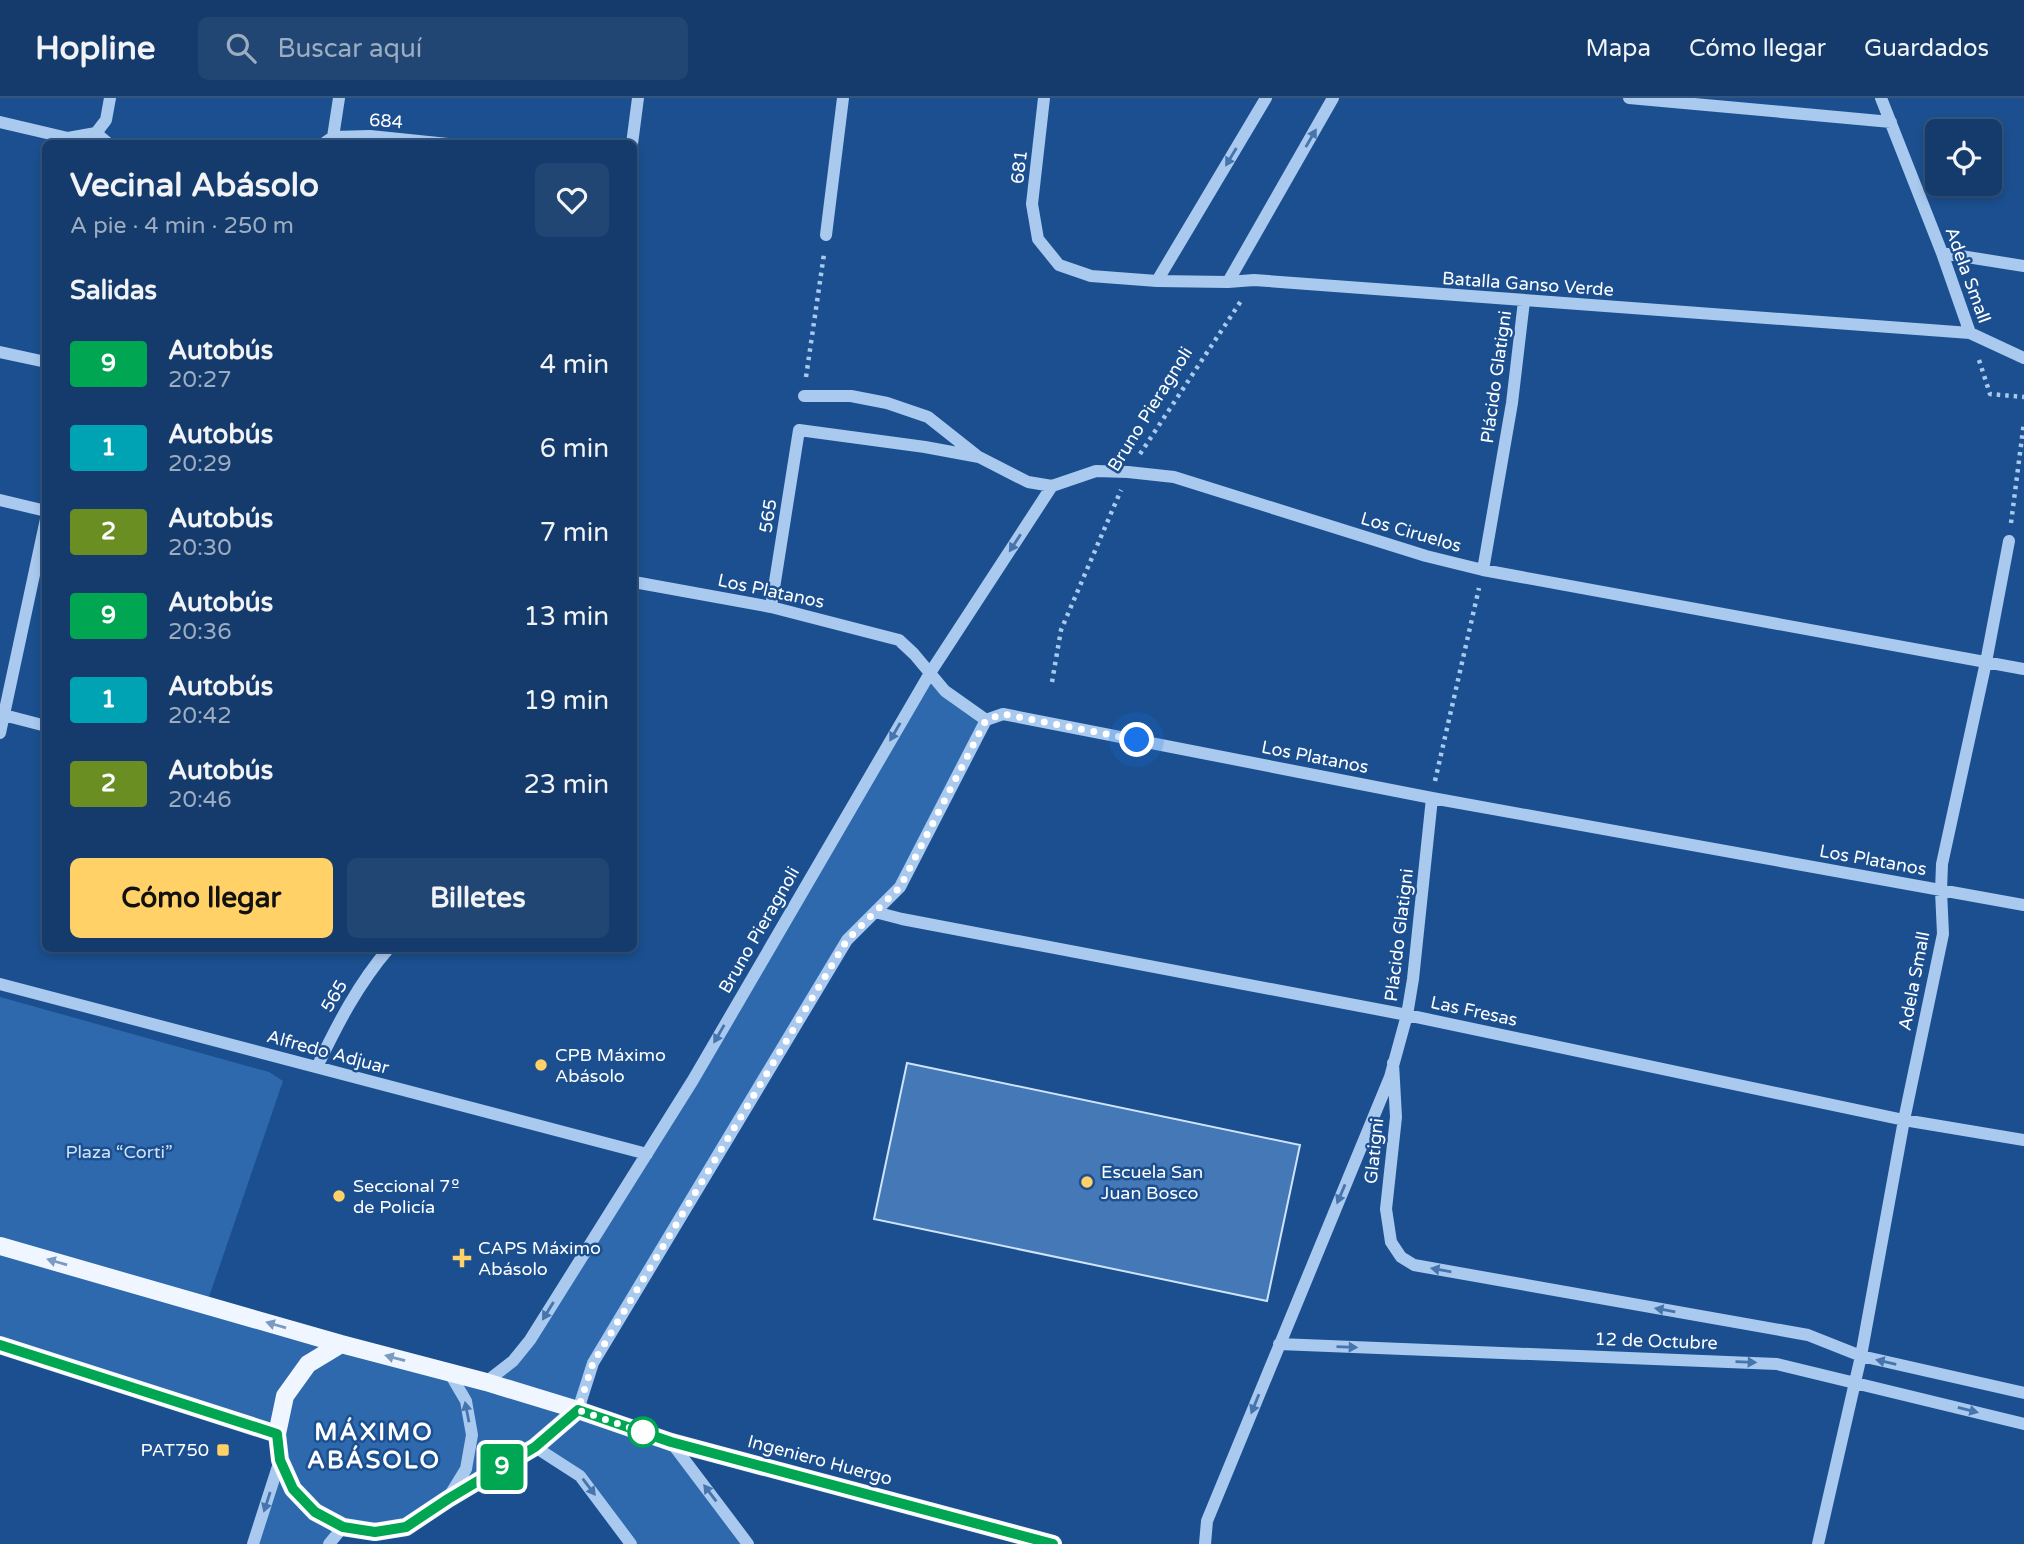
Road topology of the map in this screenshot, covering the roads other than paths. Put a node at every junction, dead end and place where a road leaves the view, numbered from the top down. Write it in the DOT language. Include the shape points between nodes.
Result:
graph roads {
  1 [pos="110,98"];
  2 [pos="339,98"];
  3 [pos="638,98"];
  4 [pos="843,98"];
  5 [pos="1044,98"];
  6 [pos="1266,98"];
  7 [pos="1334,98"];
  8 [pos="1629,98"];
  9 [pos="1881,98"];
  10 [pos="0,122"];
  11 [pos="1891,122"];
  12 [pos="96,133"];
  13 [pos="104,140"];
  14 [pos="328,140"];
  15 [pos="408,140"];
  16 [pos="633,140"];
  17 [pos="826,235"];
  18 [pos="1038,239"];
  19 [pos="1942,253"];
  20 [pos="2024,266"];
  21 [pos="1157,281"];
  22 [pos="1228,282"];
  23 [pos="1524,301"];
  24 [pos="1970,333"];
  25 [pos="0,352"];
  26 [pos="2024,358"];
  27 [pos="42,361"];
  28 [pos="804,396"];
  29 [pos="979,457"];
  30 [pos="1052,486"];
  31 [pos="0,500"];
  32 [pos="42,510"];
  33 [pos="42,537"];
  34 [pos="2009,541"];
  35 [pos="1483,570"];
  36 [pos="637,583"];
  37 [pos="771,607"];
  38 [pos="1986,662"];
  39 [pos="2024,669"];
  40 [pos="929,673"];
  41 [pos="2,714"];
  42 [pos="986,720"];
  43 [pos="42,725"];
  44 [pos="0,733"];
  45 [pos="1432,797"];
  46 [pos="1941,891"];
  47 [pos="2024,905"];
  48 [pos="875,912"];
  49 [pos="386,952"];
  50 [pos="0,984"];
  51 [pos="1407,1015"];
  52 [pos="1393,1063"];
  53 [pos="317,1068"];
  54 [pos="1904,1120"];
  55 [pos="2024,1140"];
  56 [pos="647,1154"];
  57 [pos="1391,1242"];
  58 [pos="0,1246"];
  59 [pos="341,1344"];
  60 [pos="1279,1344"];
  61 [pos="0,1345"];
  62 [pos="1861,1356"];
  63 [pos="449,1372"];
  64 [pos="486,1382"];
  65 [pos="1854,1382"];
  66 [pos="2024,1393"];
  67 [pos="578,1410"];
  68 [pos="2024,1424"];
  69 [pos="277,1434"];
  70 [pos="671,1442"];
  71 [pos="535,1447"];
  72 [pos="280,1460"];
  73 [pos="448,1499"];
  74 [pos="353,1533"];
  75 [pos="253,1544"];
  76 [pos="329,1544"];
  77 [pos="631,1544"];
  78 [pos="748,1544"];
  79 [pos="1053,1544"];
  80 [pos="1205,1544"];
  81 [pos="1818,1544"];
  1 -- 12 [label="street" via="106,120"];
  2 -- 14 [label="street"];
  3 -- 16 [label="street"];
  4 -- 17 [label="street"];
  5 -- 18 [label="street, 681" via="1032,204"];
  6 -- 21 [label="street, one-way"];
  22 -- 7 [label="street, one-way"];
  8 -- 11 [label="street"];
  9 -- 11 [label="street, Adela Small"];
  10 -- 12 [label="street" via="68,138"];
  11 -- 19 [label="street, Adela Small"];
  12 -- 13 [label="street"];
  14 -- 15 [label="street, 684" via="370,136"];
  18 -- 21 [label="street, Batalla Ganso Verde" via="1059,265 1090,276"];
  19 -- 20 [label="street"];
  19 -- 24 [label="street, Adela Small"];
  21 -- 22 [label="street, Batalla Ganso Verde"];
  22 -- 23 [label="street, Batalla Ganso Verde" via="1254,280"];
  23 -- 24 [label="street, Batalla Ganso Verde"];
  23 -- 35 [label="street, Plácido Glatigni" via="1512,403"];
  24 -- 26 [label="street, Batalla Ganso Verde"];
  25 -- 27 [label="street"];
  28 -- 29 [label="street" via="851,396 928,417"];
  29 -- 30 [label="street" via="1028,482"];
  29 -- 37 [label="street, 565" via="799,430"];
  30 -- 35 [label="street, Los Ciruelos" via="1096,471 1174,477"];
  30 -- 40 [label="street, Bruno Pieragnoli, one-way"];
  31 -- 32 [label="street"];
  33 -- 41 [label="street"];
  34 -- 38 [label="street, Adela Small"];
  35 -- 38 [label="street, Los Ciruelos"];
  36 -- 37 [label="street, Los Platanos"];
  37 -- 40 [label="street, Los Platanos" via="899,640"];
  38 -- 39 [label="street, Los Ciruelos"];
  38 -- 46 [label="street, Adela Small" via="1942,864"];
  40 -- 42 [label="street, Los Platanos" via="945,691"];
  40 -- 56 [label="street, Bruno Pieragnoli, one-way"];
  41 -- 43 [label="street"];
  41 -- 44 [label="street"];
  42 -- 45 [label="street, Los Platanos" via="1003,714"];
  42 -- 48 [label="street" via="900,887"];
  45 -- 46 [label="street, Los Platanos"];
  45 -- 51 [label="street, Plácido Glatigni"];
  46 -- 47 [label="street, Los Platanos"];
  46 -- 54 [label="street, Adela Small" via="1943,934"];
  48 -- 51 [label="street, Las Fresas"];
  48 -- 67 [label="street" via="847,940 593,1363"];
  49 -- 53 [label="street, 565" via="341,1015"];
  50 -- 53 [label="street, Alfredo Adjuar"];
  51 -- 52 [label="street, Plácido Glatigni"];
  51 -- 54 [label="street, Las Fresas"];
  52 -- 57 [label="street, Glatigni" via="1396,1117 1385,1209"];
  52 -- 60 [label="street, Plácido Glatigni, one-way"];
  53 -- 56 [label="street, Alfredo Adjuar"];
  54 -- 55 [label="street, Las Fresas"];
  54 -- 62 [label="street, Adela Small"];
  56 -- 64 [label="street, Bruno Pieragnoli, one-way" via="530,1340"];
  62 -- 57 [label="street, 12 de Octubre, one-way" via="1808,1335 1415,1265 1401,1257"];
  59 -- 58 [label="main road, one-way"];
  63 -- 59 [label="main road, one-way"];
  59 -- 69 [label="main road" via="308,1364 285,1396"];
  60 -- 65 [label="street, 12 de Octubre, one-way" via="1777,1364"];
  60 -- 80 [label="street, Plácido Glatigni, one-way" via="1207,1521"];
  61 -- 69 [label="main road"];
  62 -- 65 [label="street, Adela Small"];
  66 -- 62 [label="street, 12 de Octubre, one-way"];
  63 -- 64 [label="main road, Ingeniero Huergo"];
  73 -- 63 [label="street, one-way" via="466,1469 472,1435 466,1401"];
  64 -- 67 [label="main road, Ingeniero Huergo"];
  65 -- 68 [label="street, 12 de Octubre, one-way"];
  65 -- 81 [label="street, Adela Small"];
  67 -- 70 [label="main road, Ingeniero Huergo"];
  67 -- 71 [label="main road"];
  69 -- 72 [label="main road"];
  78 -- 70 [label="street, one-way"];
  70 -- 79 [label="main road, Ingeniero Huergo"];
  71 -- 73 [label="main road"];
  71 -- 77 [label="street, one-way" via="580,1476"];
  72 -- 74 [label="main road" via="293,1489 315,1512"];
  72 -- 75 [label="street, one-way"];
  73 -- 74 [label="main road" via="406,1527"];
  74 -- 76 [label="street"];
}
